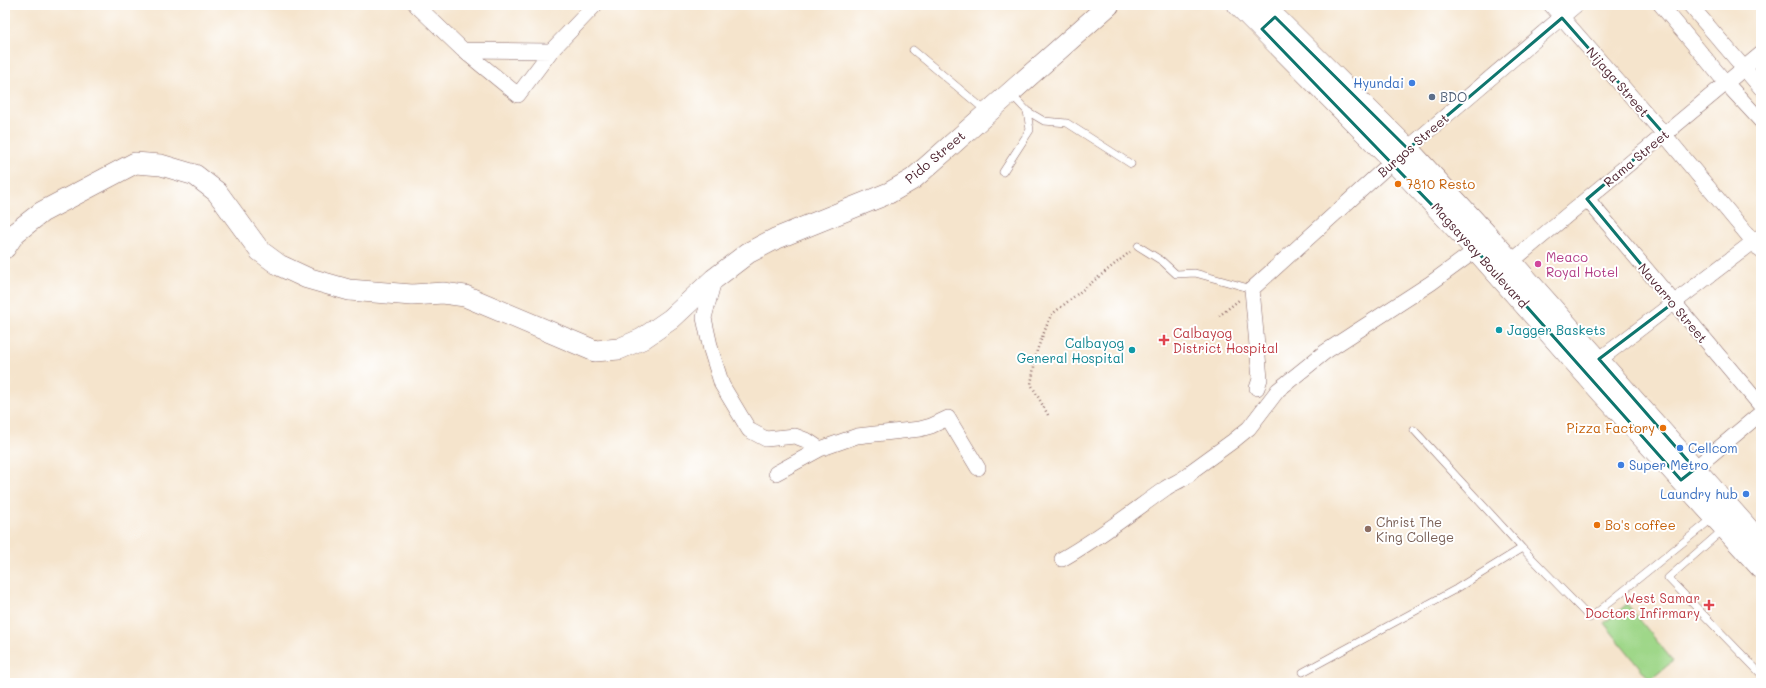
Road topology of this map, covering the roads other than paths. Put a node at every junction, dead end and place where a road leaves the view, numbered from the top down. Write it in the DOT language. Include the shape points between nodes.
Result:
graph roads {
  1 [pos="416,5"];
  2 [pos="595,5"];
  3 [pos="1109,5"];
  4 [pos="1238,5"];
  5 [pos="1551,5"];
  6 [pos="1576,5"];
  7 [pos="1661,5"];
  8 [pos="1690,5"];
  9 [pos="1266,17"];
  10 [pos="1562,18"];
  11 [pos="463,50"];
  12 [pos="913,50"];
  13 [pos="551,51"];
  14 [pos="1761,54"];
  15 [pos="1744,68"];
  16 [pos="1726,83"];
  17 [pos="1761,88"];
  18 [pos="1010,92"];
  19 [pos="1027,111"];
  20 [pos="987,112"];
  21 [pos="1761,121"];
  22 [pos="1664,134"];
  23 [pos="1401,155"];
  24 [pos="1131,164"];
  25 [pos="1003,172"];
  26 [pos="1586,199"];
  27 [pos="1758,243"];
  28 [pos="1138,246"];
  29 [pos="5,248"];
  30 [pos="1494,256"];
  31 [pos="714,279"];
  32 [pos="1252,289"];
  33 [pos="1673,303"];
  34 [pos="1591,365"];
  35 [pos="1257,388"];
  36 [pos="1761,406"];
  37 [pos="1761,413"];
  38 [pos="1414,430"];
  39 [pos="820,449"];
  40 [pos="978,468"];
  41 [pos="776,473"];
  42 [pos="1688,474"];
  43 [pos="1720,522"];
  44 [pos="1761,543"];
  45 [pos="1522,548"];
  46 [pos="1062,559"];
  47 [pos="1761,568"];
  48 [pos="1303,672"];
  49 [pos="1761,674"];
  1 -- 11 [label="street"];
  2 -- 13 [label="street"];
  3 -- 18 [label="street, Pido Street"];
  4 -- 9 [label="street, Magsaysay Boulevard"];
  5 -- 10 [label="street, Nijaga Street"];
  6 -- 10 [label="street, Burgos Street"];
  7 -- 16 [label="street"];
  8 -- 15 [label="street"];
  9 -- 23 [label="street, Magsaysay Boulevard"];
  10 -- 22 [label="street, Nijaga Street"];
  10 -- 23 [label="street, Burgos Street"];
  11 -- 13 [label="street"];
  11 -- 13 [label="street" via="518,95"];
  12 -- 20 [label="lane"];
  14 -- 15 [label="street, Rama Street"];
  15 -- 16 [label="street, Rama Street"];
  15 -- 17 [label="street"];
  16 -- 21 [label="street"];
  16 -- 22 [label="street, Rama Street"];
  18 -- 19 [label="lane"];
  18 -- 20 [label="street, Pido Street"];
  19 -- 24 [label="lane" via="1044,121 1067,123"];
  19 -- 25 [label="lane" via="1030,130"];
  20 -- 31 [label="street, Pido Street" via="913,179 889,193 782,236 748,253"];
  22 -- 26 [label="street, Rama Street"];
  22 -- 27 [label="street, Nijaga Street"];
  23 -- 30 [label="street, Magsaysay Boulevard"];
  23 -- 32 [label="street, Burgos Street"];
  26 -- 30 [label="street, Rama Street"];
  26 -- 33 [label="street, Navarro Street"];
  27 -- 33 [label="street"];
  28 -- 32 [label="lane" via="1162,261 1176,274 1195,273"];
  29 -- 31 [label="street, Pido Street" via="15,233 42,212 135,163 161,165 195,175 217,192 260,251 279,265 307,278 349,290 465,296 595,351 620,349 642,339 671,318"];
  30 -- 34 [label="street, Magsaysay Boulevard"];
  30 -- 46 [label="street, Rama Street" via="1432,283 1325,352 1278,390 1249,428 1193,470 1190,475 1169,486 1081,549"];
  31 -- 39 [label="street" via="704,318 710,344 722,384 749,430 766,440 795,436"];
  32 -- 35 [label="street" via="1260,379"];
  33 -- 34 [label="street"];
  33 -- 36 [label="street, Navarro Street"];
  34 -- 42 [label="street, Magsaysay Boulevard"];
  37 -- 42 [label="street"];
  38 -- 45 [label="lane"];
  39 -- 40 [label="street" via="857,436 920,429 948,418"];
  39 -- 41 [label="street"];
  42 -- 43 [label="street, Magsaysay Boulevard"];
  42 -- 44 [label="street, Magsaysay Boulevard"];
  43 -- 45 [label="lane" via="1590,618"];
  43 -- 47 [label="street, Magsaysay Boulevard"];
  43 -- 49 [label="lane" via="1668,578"];
  45 -- 48 [label="lane" via="1456,589"];
}
